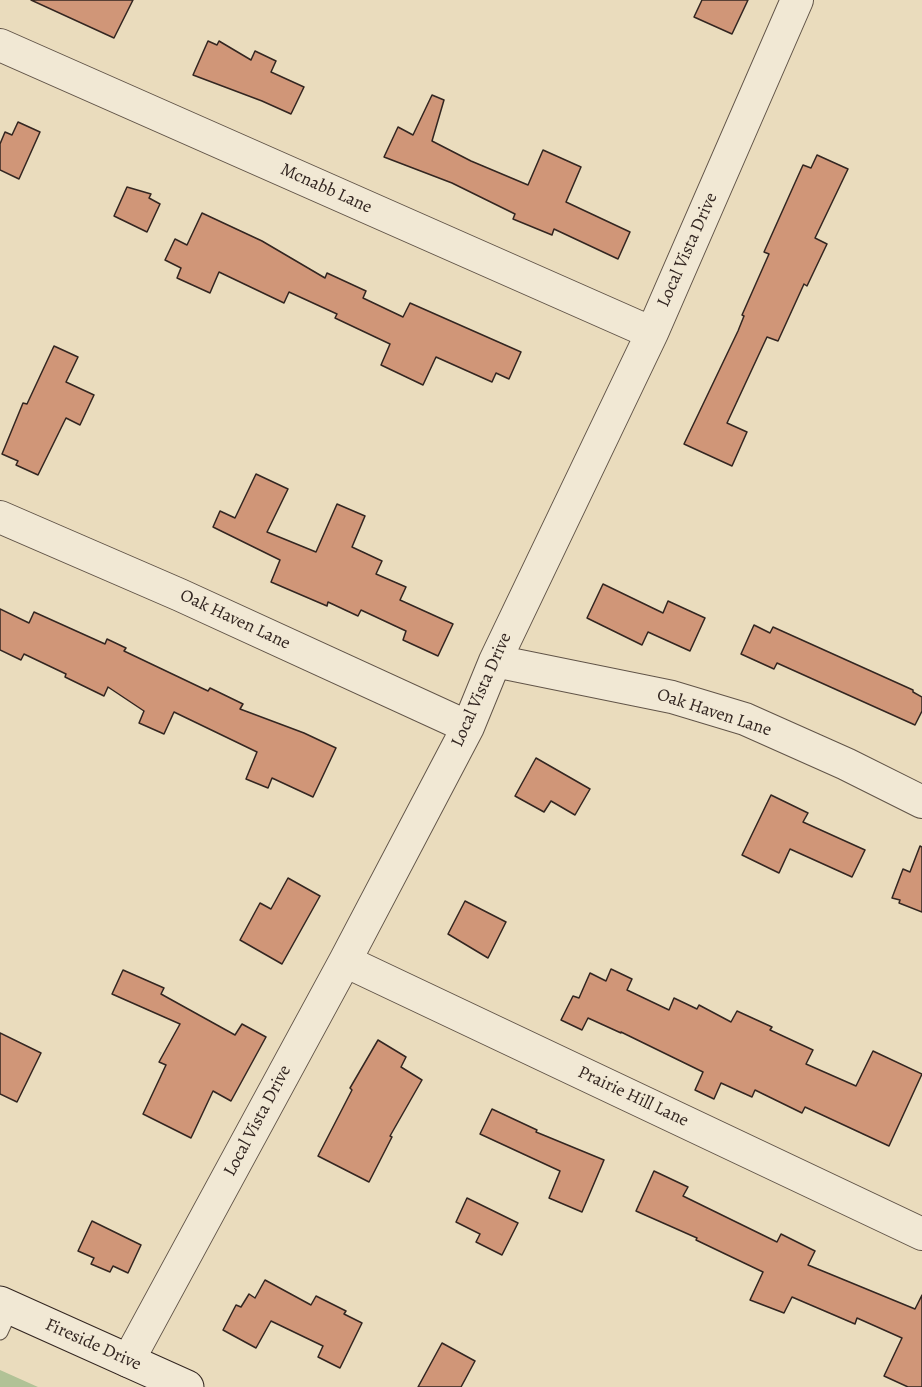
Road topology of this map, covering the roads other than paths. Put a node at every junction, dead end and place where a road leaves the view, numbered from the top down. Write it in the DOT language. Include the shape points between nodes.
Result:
graph roads {
  1 [pos="797,0"];
  2 [pos="0,45"];
  3 [pos="652,333"];
  4 [pos="0,517"];
  5 [pos="495,661"];
  6 [pos="468,727"];
  7 [pos="922,802"];
  8 [pos="345,961"];
  9 [pos="922,1234"];
  10 [pos="4,1314"];
  11 [pos="128,1361"];
  12 [pos="187,1387"];
  1 -- 3 [label="street, Local Vista Drive"];
  2 -- 3 [label="street, Mcnabb Lane"];
  3 -- 5 [label="street, Local Vista Drive"];
  4 -- 6 [label="street, Oak Haven Lane"];
  5 -- 6 [label="street, Local Vista Drive"];
  5 -- 7 [label="street, Oak Haven Lane" via="672,697 745,719"];
  6 -- 8 [label="street, Local Vista Drive"];
  8 -- 9 [label="street, Prairie Hill Lane"];
  8 -- 11 [label="street, Local Vista Drive"];
  10 -- 11 [label="street, Fireside Drive"];
  11 -- 12 [label="street, Fireside Drive"];
}
